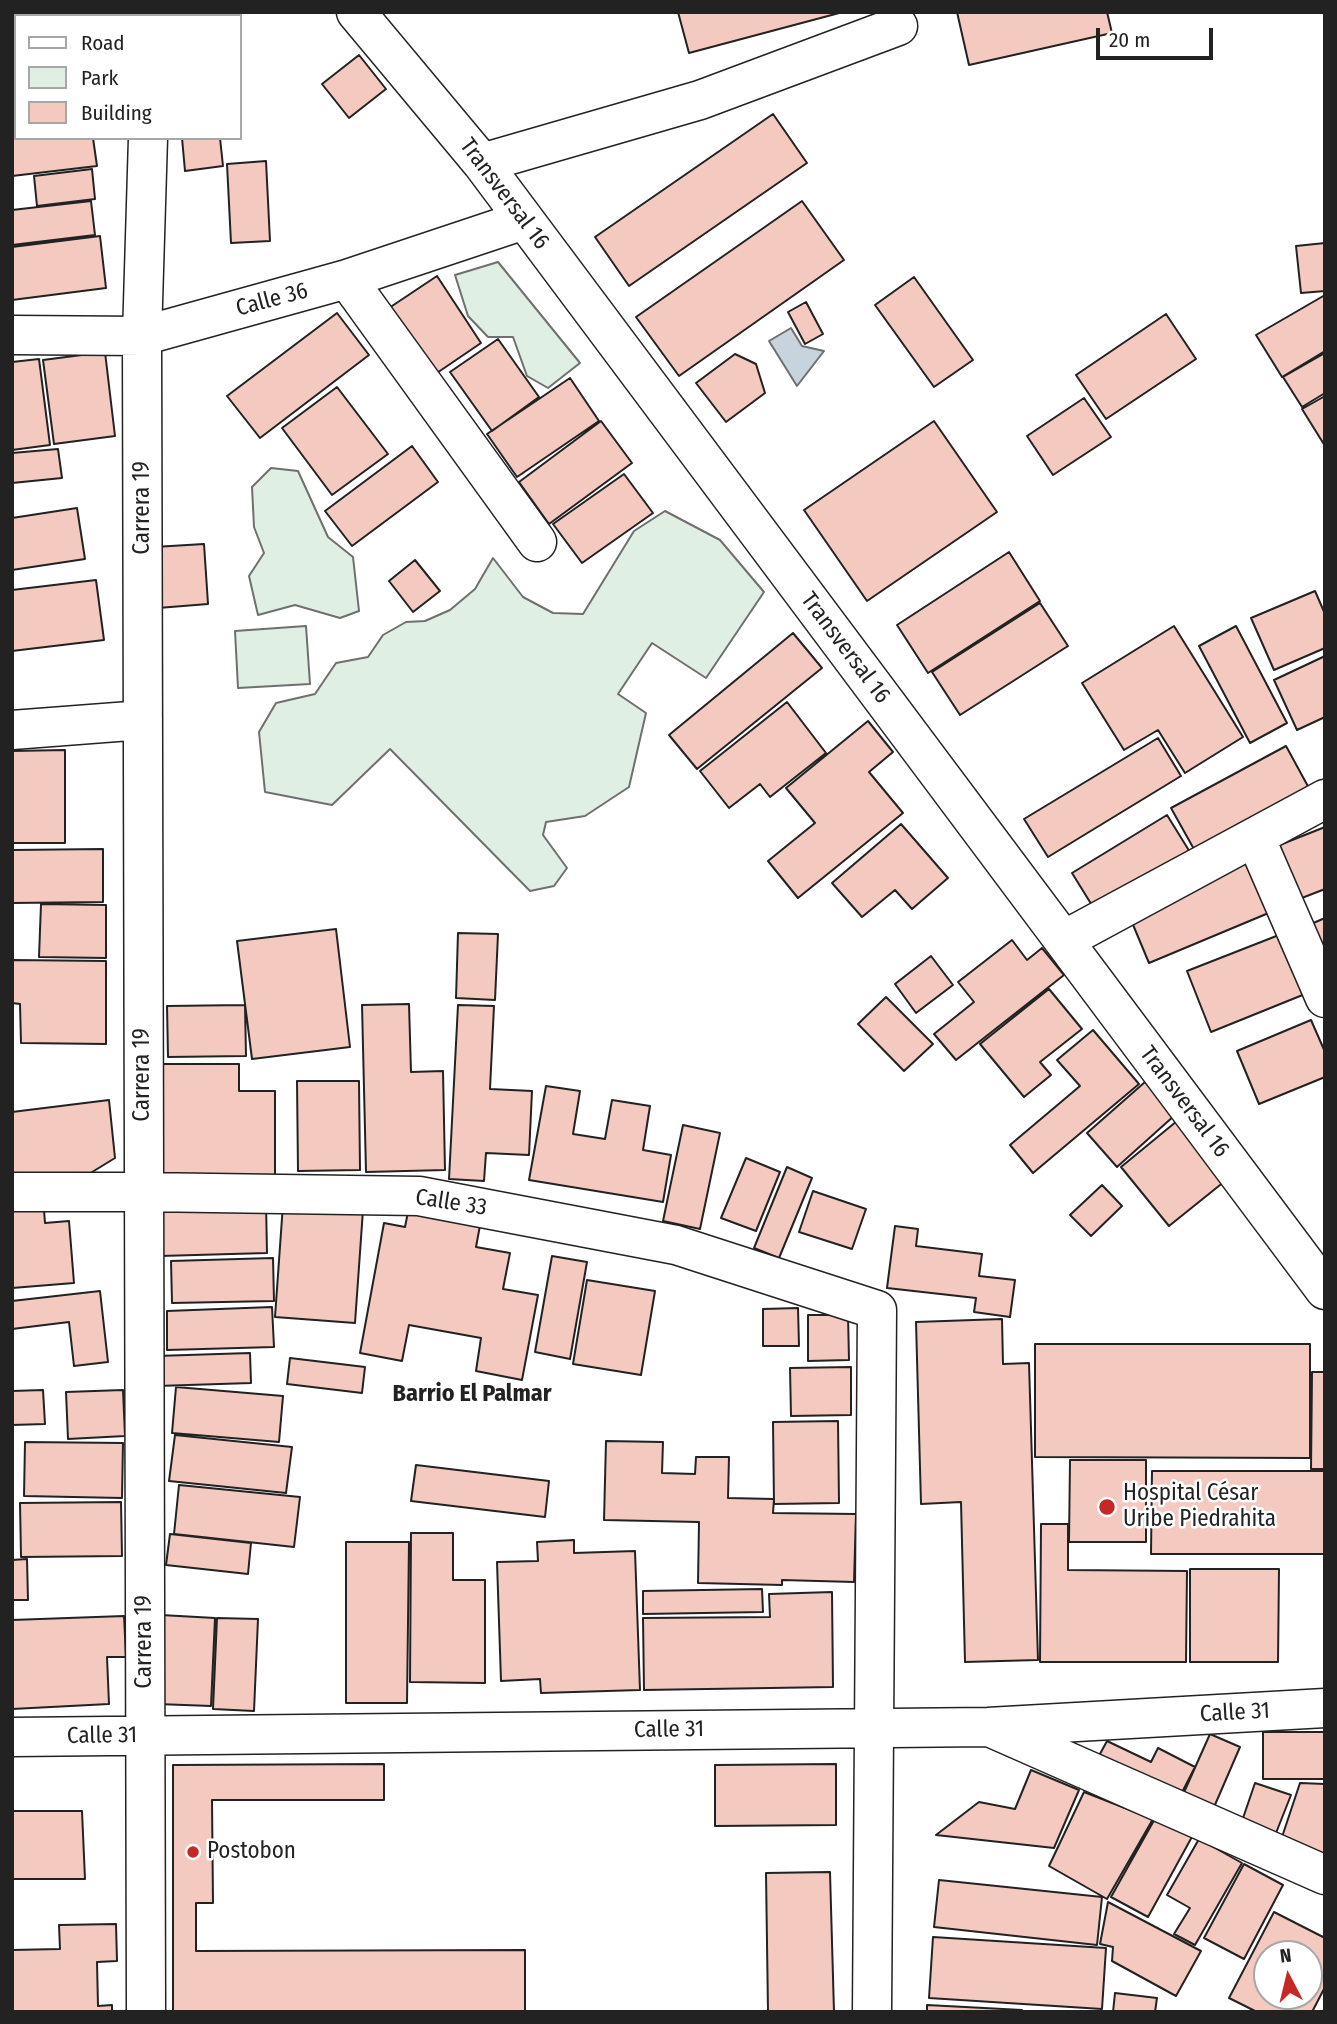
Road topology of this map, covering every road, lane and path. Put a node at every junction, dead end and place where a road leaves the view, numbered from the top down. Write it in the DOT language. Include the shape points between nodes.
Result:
graph roads {
  1 [pos="118,12"];
  2 [pos="356,12"];
  3 [pos="99,14"];
  4 [pos="898,26"];
  5 [pos="148,140"];
  6 [pos="482,163"];
  7 [pos="524,220"];
  8 [pos="347,279"];
  9 [pos="12,335"];
  10 [pos="142,336"];
  11 [pos="537,542"];
  12 [pos="143,720"];
  13 [pos="12,730"];
  14 [pos="1325,799"];
  15 [pos="1255,837"];
  16 [pos="1064,940"];
  17 [pos="1325,999"];
  18 [pos="12,1192"];
  19 [pos="144,1192"];
  20 [pos="1325,1290"];
  21 [pos="1325,1708"];
  22 [pos="875,1727"];
  23 [pos="988,1727"];
  24 [pos="146,1735"];
  25 [pos="12,1737"];
  26 [pos="1325,1875"];
  27 [pos="146,2012"];
  28 [pos="872,2012"];
  1 -- 3 [label="street"];
  2 -- 6 [label="street, Transversal 16"];
  4 -- 6 [label="street" via="700,100"];
  5 -- 10 [label="street, Carrera 19"];
  6 -- 7 [label="street, Transversal 16"];
  7 -- 8 [label="street, Calle 36"];
  7 -- 16 [label="street, Transversal 16"];
  8 -- 10 [label="street, Calle 36"];
  8 -- 11 [label="street"];
  9 -- 10 [label="street, Calle 36"];
  10 -- 12 [label="street, Carrera 19"];
  12 -- 13 [label="street"];
  12 -- 19 [label="street, Carrera 19"];
  14 -- 15 [label="street"];
  15 -- 16 [label="street"];
  15 -- 17 [label="street"];
  16 -- 20 [label="street, Transversal 16"];
  18 -- 19 [label="street, Calle 33"];
  19 -- 22 [label="street, Calle 33" via="419,1196 676,1245 877,1310"];
  19 -- 24 [label="street, Carrera 19"];
  21 -- 23 [label="street, Calle 31"];
  22 -- 23 [label="street, Calle 31"];
  22 -- 24 [label="street, Calle 31"];
  22 -- 28 [label="street"];
  23 -- 26 [label="street"];
  24 -- 25 [label="street, Calle 31"];
  24 -- 27 [label="street, Carrera 19"];
}
